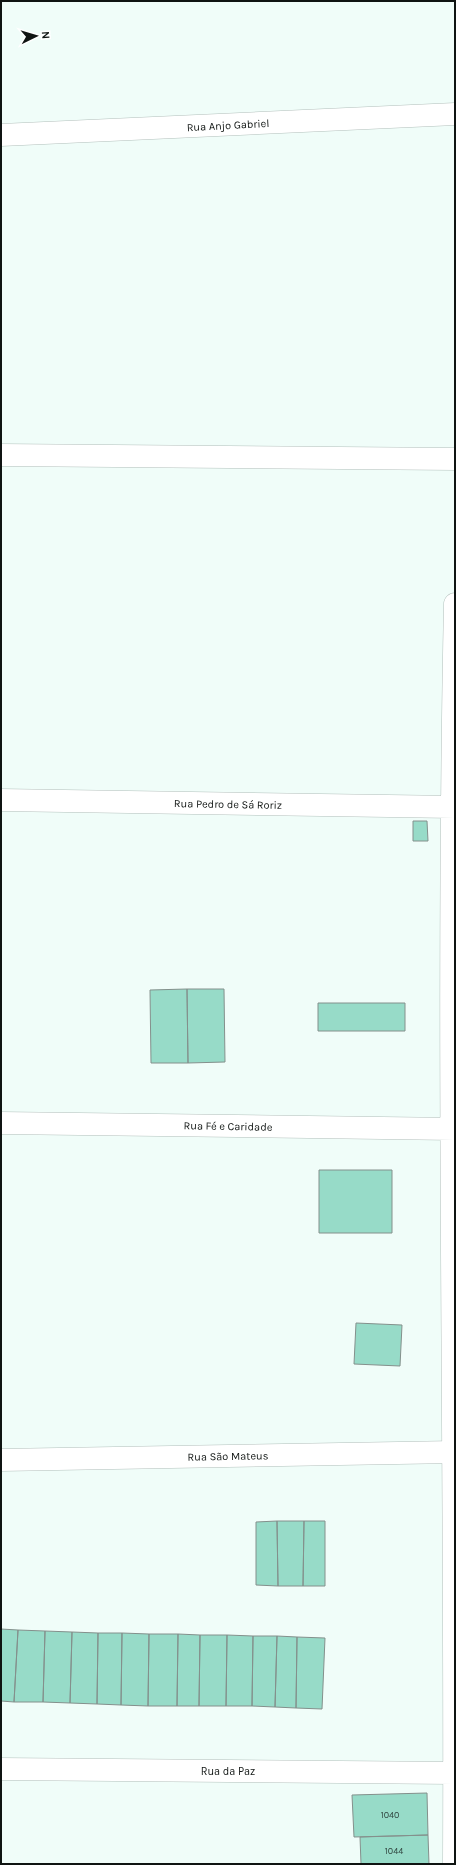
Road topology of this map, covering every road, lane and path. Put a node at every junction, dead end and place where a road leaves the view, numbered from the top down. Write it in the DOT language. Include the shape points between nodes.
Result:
graph roads {
  1 [pos="455,114"];
  2 [pos="1,135"];
  3 [pos="1,455"];
  4 [pos="455,460"];
  5 [pos="455,604"];
  6 [pos="1,800"];
  7 [pos="453,807"];
  8 [pos="1,1123"];
  9 [pos="453,1129"];
  10 [pos="455,1452"];
  11 [pos="1,1460"];
  12 [pos="1,1769"];
  13 [pos="454,1773"];
  14 [pos="454,1864"];
  1 -- 2 [label="street, Rua Anjo Gabriel"];
  3 -- 4 [label="street"];
  5 -- 7 [label="street"];
  6 -- 7 [label="street, Rua Pedro de Sá Roriz"];
  7 -- 9 [label="street"];
  8 -- 9 [label="street, Rua Fé e Caridade"];
  9 -- 10 [label="street"];
  10 -- 11 [label="street, Rua São Mateus"];
  10 -- 13 [label="street"];
  12 -- 13 [label="street, Rua da Paz"];
  13 -- 14 [label="street"];
}
